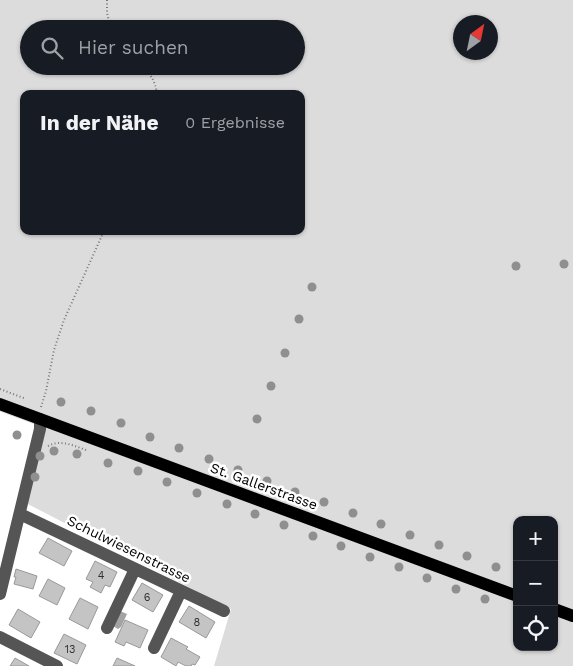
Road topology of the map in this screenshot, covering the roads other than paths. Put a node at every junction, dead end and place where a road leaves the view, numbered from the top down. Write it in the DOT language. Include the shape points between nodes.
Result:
graph roads {
  1 [pos="0,404"];
  2 [pos="40,419"];
  3 [pos="20,514"];
  4 [pos="135,569"];
  5 [pos="181,591"];
  6 [pos="0,594"];
  7 [pos="513,595"];
  8 [pos="558,610"];
  9 [pos="224,611"];
  10 [pos="573,616"];
  11 [pos="107,628"];
  12 [pos="0,637"];
  13 [pos="154,648"];
  14 [pos="57,666"];
  1 -- 2 [label="main road, St. Gallerstrasse"];
  2 -- 3 [label="street"];
  2 -- 7 [label="main road, St. Gallerstrasse"];
  3 -- 4 [label="street, Schulwiesenstrasse"];
  3 -- 6 [label="street"];
  4 -- 5 [label="street, Schulwiesenstrasse"];
  4 -- 11 [label="street"];
  5 -- 9 [label="street, Schulwiesenstrasse"];
  5 -- 13 [label="street"];
  8 -- 10 [label="main road"];
  12 -- 14 [label="street"];
}
